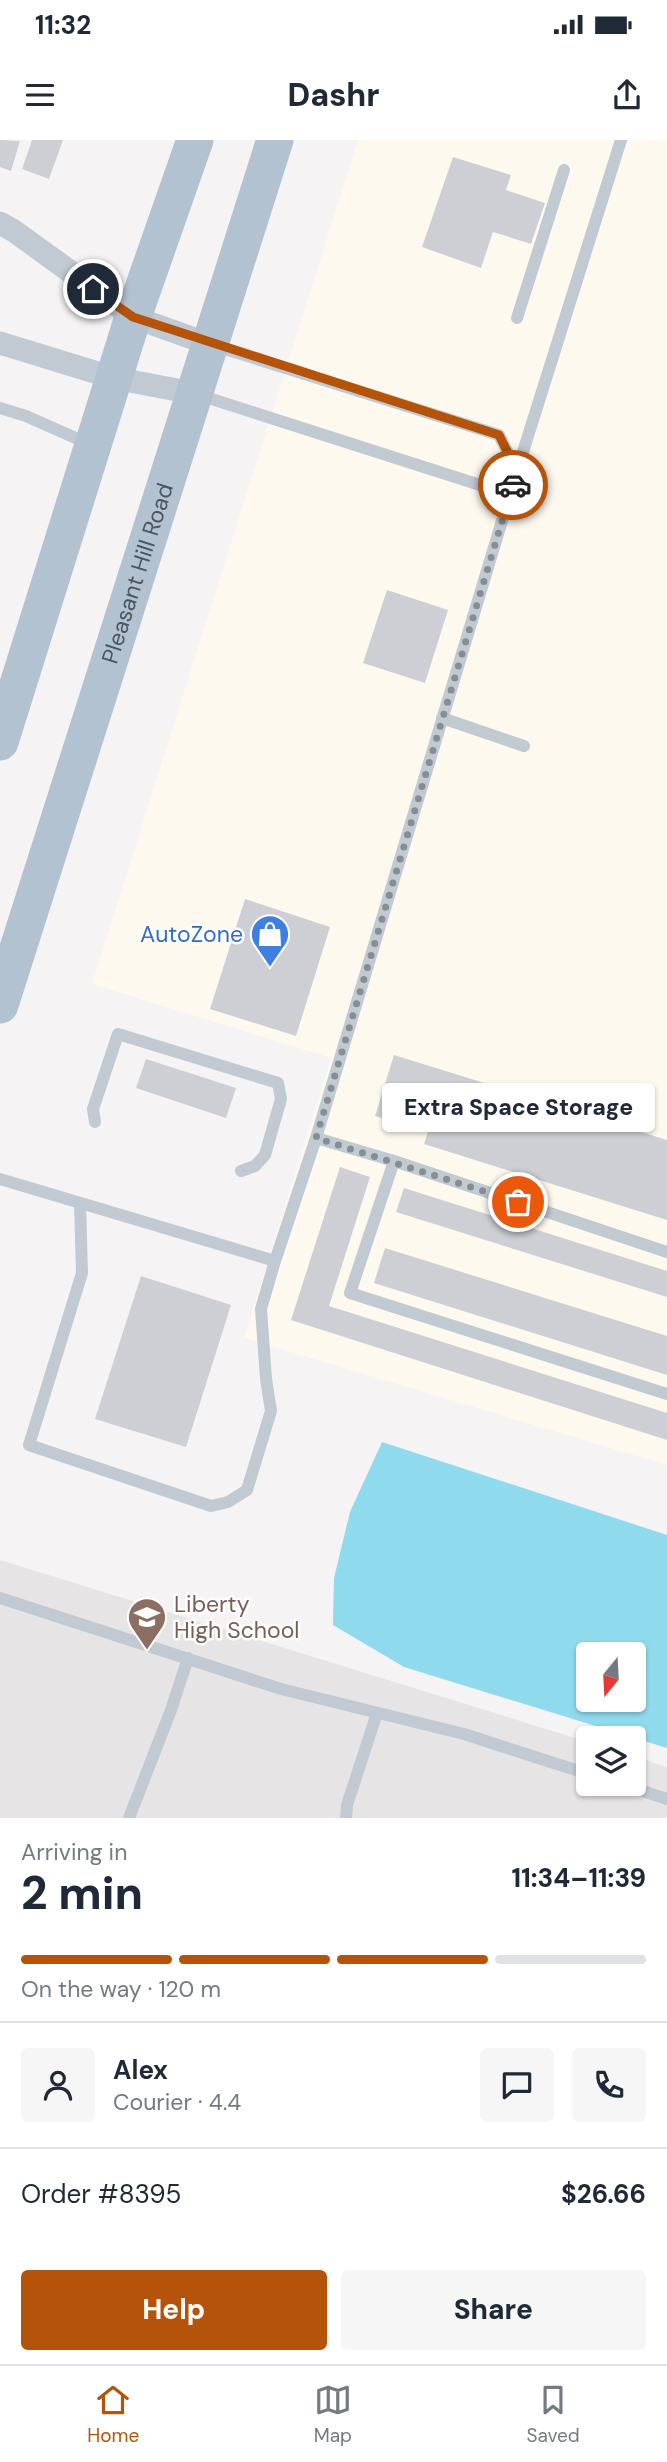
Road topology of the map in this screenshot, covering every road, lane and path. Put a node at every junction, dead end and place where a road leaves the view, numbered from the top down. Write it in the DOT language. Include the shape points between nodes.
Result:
graph roads {
  1 [pos="195,140"];
  2 [pos="275,140"];
  3 [pos="621,140"];
  4 [pos="564,170"];
  5 [pos="0,223"];
  6 [pos="133,317"];
  7 [pos="517,318"];
  8 [pos="0,343"];
  9 [pos="209,344"];
  10 [pos="114,378"];
  11 [pos="193,393"];
  12 [pos="0,408"];
  13 [pos="93,445"];
  14 [pos="517,471"];
  15 [pos="442,718"];
  16 [pos="0,742"];
  17 [pos="524,746"];
  18 [pos="0,1005"];
  19 [pos="95,1122"];
  20 [pos="316,1138"];
  21 [pos="394,1161"];
  22 [pos="242,1171"];
  23 [pos="0,1179"];
  24 [pos="80,1203"];
  25 [pos="667,1252"];
  26 [pos="275,1261"];
  27 [pos="667,1394"];
  28 [pos="0,1598"];
  29 [pos="188,1658"];
  30 [pos="377,1713"];
  31 [pos="576,1770"];
  32 [pos="646,1792"];
  33 [pos="667,1799"];
  34 [pos="129,1818"];
  35 [pos="346,1818"];
  1 -- 6 [label="main road"];
  2 -- 9 [label="main road, Pleasant Hill Road"];
  3 -- 14 [label="lane"];
  4 -- 7 [label="lane"];
  5 -- 6 [label="street"];
  6 -- 9 [label="street"];
  6 -- 10 [label="main road"];
  8 -- 10 [label="street"];
  9 -- 11 [label="main road, Pleasant Hill Road"];
  9 -- 14 [label="lane" via="499,435"];
  10 -- 11 [label="street"];
  10 -- 13 [label="main road"];
  11 -- 14 [label="lane" via="480,485"];
  11 -- 18 [label="main road, Pleasant Hill Road"];
  12 -- 13 [label="lane"];
  13 -- 16 [label="main road"];
  14 -- 15 [label="lane"];
  15 -- 17 [label="lane"];
  15 -- 20 [label="lane"];
  19 -- 22 [label="lane" via="93,1109 118,1034 278,1083 281,1099 265,1155"];
  20 -- 21 [label="lane"];
  20 -- 26 [label="lane"];
  21 -- 25 [label="lane"];
  21 -- 27 [label="lane" via="350,1293"];
  23 -- 24 [label="lane"];
  24 -- 26 [label="lane"];
  24 -- 26 [label="lane" via="82,1273 29,1445 211,1506 228,1503 247,1490 271,1411 261,1309"];
  28 -- 29 [label="lane"];
  29 -- 30 [label="lane" via="281,1689"];
  29 -- 34 [label="lane"];
  30 -- 31 [label="lane" via="464,1734"];
  30 -- 35 [label="lane"];
  32 -- 33 [label="lane"];
}
